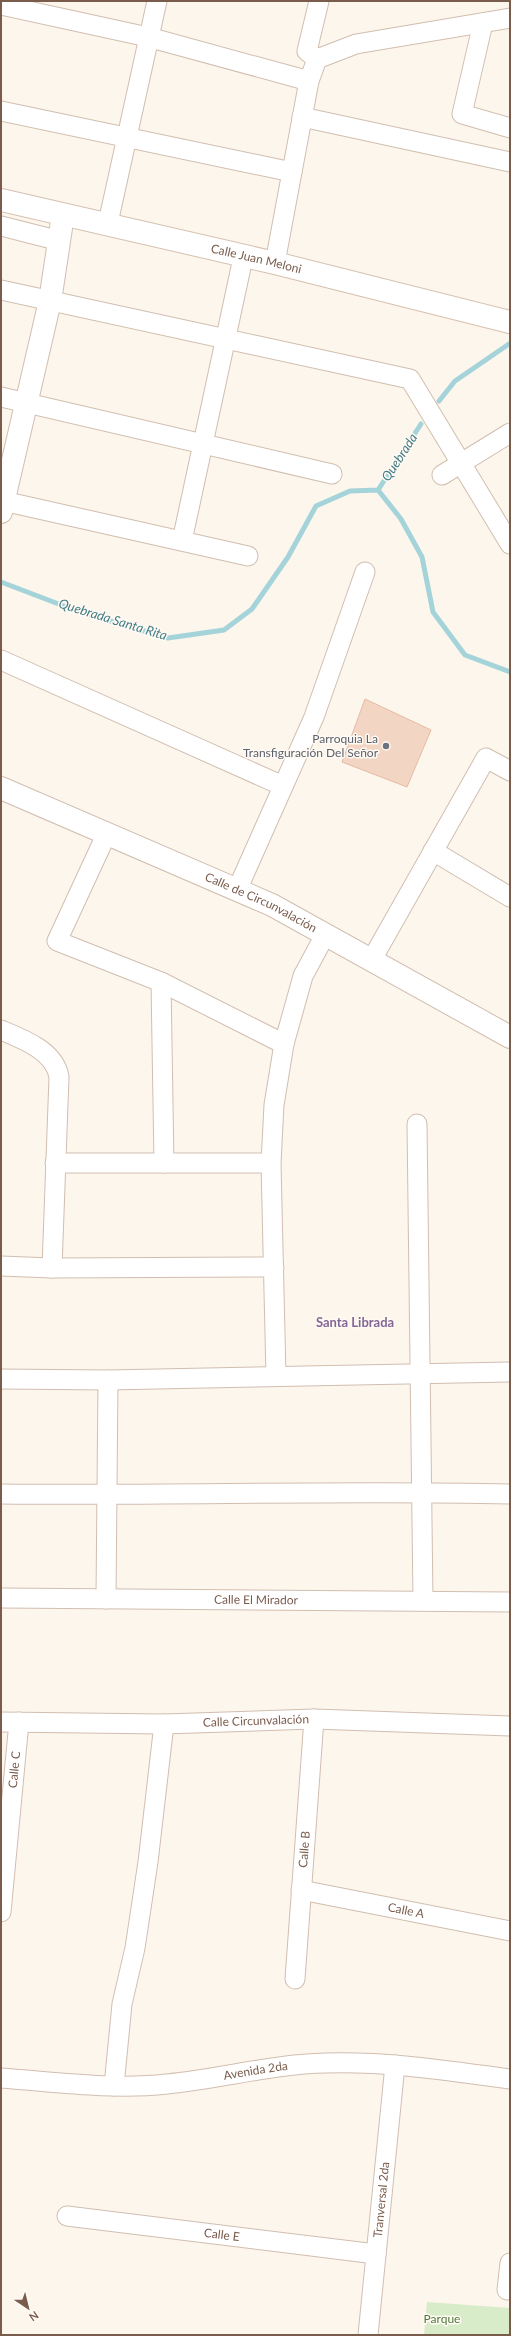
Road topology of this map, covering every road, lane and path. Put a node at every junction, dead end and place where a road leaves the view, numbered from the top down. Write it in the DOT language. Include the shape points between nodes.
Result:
graph roads {
  1 [pos="157,1"];
  2 [pos="320,1"];
  3 [pos="1,5"];
  4 [pos="510,18"];
  5 [pos="482,22"];
  6 [pos="148,37"];
  7 [pos="317,59"];
  8 [pos="310,81"];
  9 [pos="1,111"];
  10 [pos="302,117"];
  11 [pos="510,128"];
  12 [pos="126,136"];
  13 [pos="510,162"];
  14 [pos="292,172"];
  15 [pos="1,200"];
  16 [pos="63,215"];
  17 [pos="108,224"];
  18 [pos="1,226"];
  19 [pos="60,240"];
  20 [pos="243,258"];
  21 [pos="275,263"];
  22 [pos="1,290"];
  23 [pos="50,301"];
  24 [pos="510,322"];
  25 [pos="225,339"];
  26 [pos="1,397"];
  27 [pos="26,403"];
  28 [pos="510,433"];
  29 [pos="203,443"];
  30 [pos="461,463"];
  31 [pos="332,474"];
  32 [pos="442,475"];
  33 [pos="2,506"];
  34 [pos="182,541"];
  35 [pos="510,544"];
  36 [pos="248,556"];
  37 [pos="365,572"];
  38 [pos="1,660"];
  39 [pos="510,771"];
  40 [pos="283,786"];
  41 [pos="1,788"];
  42 [pos="107,833"];
  43 [pos="434,851"];
  44 [pos="237,890"];
  45 [pos="510,897"];
  46 [pos="325,935"];
  47 [pos="371,961"];
  48 [pos="161,982"];
  49 [pos="1,1030"];
  50 [pos="510,1038"];
  51 [pos="284,1044"];
  52 [pos="417,1124"];
  53 [pos="55,1163"];
  54 [pos="164,1163"];
  55 [pos="271,1163"];
  56 [pos="1,1266"];
  57 [pos="274,1267"];
  58 [pos="52,1268"];
  59 [pos="420,1372"];
  60 [pos="510,1372"];
  61 [pos="276,1376"];
  62 [pos="1,1379"];
  63 [pos="108,1380"];
  64 [pos="421,1492"];
  65 [pos="1,1494"];
  66 [pos="510,1494"];
  67 [pos="107,1496"];
  68 [pos="1,1598"];
  69 [pos="106,1599"];
  70 [pos="423,1600"];
  71 [pos="510,1602"];
  72 [pos="314,1719"];
  73 [pos="10,1722"];
  74 [pos="164,1724"];
  75 [pos="510,1726"];
  76 [pos="301,1890"];
  77 [pos="1,1912"];
  78 [pos="510,1931"];
  79 [pos="295,1979"];
  80 [pos="395,2064"];
  81 [pos="1,2078"];
  82 [pos="510,2080"];
  83 [pos="114,2086"];
  84 [pos="67,2216"];
  85 [pos="376,2254"];
  86 [pos="510,2263"];
  87 [pos="507,2290"];
  88 [pos="368,2335"];
  1 -- 6 [label="street"];
  2 -- 7 [label="street" via="308,51"];
  3 -- 6 [label="street"];
  4 -- 5 [label="street"];
  5 -- 7 [label="street" via="356,44"];
  5 -- 11 [label="street" via="462,114"];
  6 -- 8 [label="street"];
  6 -- 12 [label="street"];
  7 -- 8 [label="street"];
  8 -- 10 [label="street"];
  9 -- 12 [label="street"];
  10 -- 13 [label="street"];
  10 -- 14 [label="street"];
  12 -- 14 [label="street"];
  12 -- 17 [label="street"];
  14 -- 21 [label="street"];
  15 -- 16 [label="street, Calle Juan Meloni"];
  16 -- 17 [label="street, Calle Juan Meloni"];
  16 -- 19 [label="street"];
  17 -- 20 [label="street, Calle Juan Meloni"];
  18 -- 19 [label="street"];
  19 -- 23 [label="street"];
  20 -- 21 [label="street, Calle Juan Meloni"];
  20 -- 25 [label="street"];
  21 -- 24 [label="street, Calle Juan Meloni"];
  22 -- 23 [label="street"];
  23 -- 25 [label="street"];
  23 -- 27 [label="street"];
  25 -- 29 [label="street"];
  25 -- 30 [label="street" via="410,379"];
  26 -- 27 [label="street"];
  27 -- 29 [label="street"];
  27 -- 33 [label="street"];
  28 -- 30 [label="street"];
  29 -- 31 [label="street"];
  29 -- 34 [label="street"];
  30 -- 32 [label="street"];
  30 -- 35 [label="street"];
  33 -- 34 [label="street"];
  34 -- 36 [label="street"];
  37 -- 40 [label="street" via="314,718"];
  38 -- 40 [label="street"];
  39 -- 43 [label="street" via="486,758"];
  40 -- 44 [label="street"];
  41 -- 42 [label="street, Calle de Circunvalación"];
  42 -- 44 [label="street, Calle de Circunvalación"];
  42 -- 48 [label="street" via="57,941"];
  43 -- 45 [label="street"];
  43 -- 47 [label="street"];
  44 -- 46 [label="street, Calle de Circunvalación" via="272,904"];
  46 -- 47 [label="street, Calle de Circunvalación"];
  46 -- 51 [label="street" via="303,976"];
  47 -- 50 [label="street, Calle de Circunvalación"];
  48 -- 51 [label="street"];
  48 -- 54 [label="street"];
  49 -- 53 [label="street" via="31,1043 57,1066 59,1077"];
  51 -- 55 [label="street" via="274,1105"];
  52 -- 59 [label="street"];
  53 -- 54 [label="street"];
  53 -- 58 [label="street"];
  54 -- 55 [label="street"];
  55 -- 57 [label="street"];
  56 -- 58 [label="street"];
  57 -- 58 [label="street"];
  57 -- 61 [label="street"];
  59 -- 60 [label="street"];
  59 -- 61 [label="street"];
  59 -- 64 [label="street"];
  61 -- 63 [label="street"];
  62 -- 63 [label="street"];
  63 -- 67 [label="street"];
  64 -- 66 [label="street"];
  64 -- 67 [label="street"];
  64 -- 70 [label="street"];
  65 -- 67 [label="street"];
  67 -- 69 [label="street"];
  68 -- 69 [label="street, Calle El Mirador"];
  69 -- 70 [label="street, Calle El Mirador"];
  70 -- 71 [label="street, Calle El Mirador"];
  72 -- 74 [label="street, Calle Circunvalación"];
  72 -- 75 [label="street, Calle Circunvalación"];
  72 -- 76 [label="street, Calle B"];
  73 -- 74 [label="street, Calle Circunvalación"];
  73 -- 77 [label="street, Calle C"];
  74 -- 83 [label="street" via="148,1862 135,1948 122,2004"];
  76 -- 78 [label="street, Calle A"];
  76 -- 79 [label="street, Calle B"];
  80 -- 82 [label="street, Avenida 2da"];
  80 -- 83 [label="street, Avenida 2da" via="327,2062 286,2065 167,2084"];
  80 -- 85 [label="street, Tranversal 2da"];
  81 -- 83 [label="street, Avenida 2da"];
  84 -- 85 [label="street, Calle E"];
  85 -- 88 [label="street, Tranversal 2da"];
  86 -- 87 [label="street"];
}
